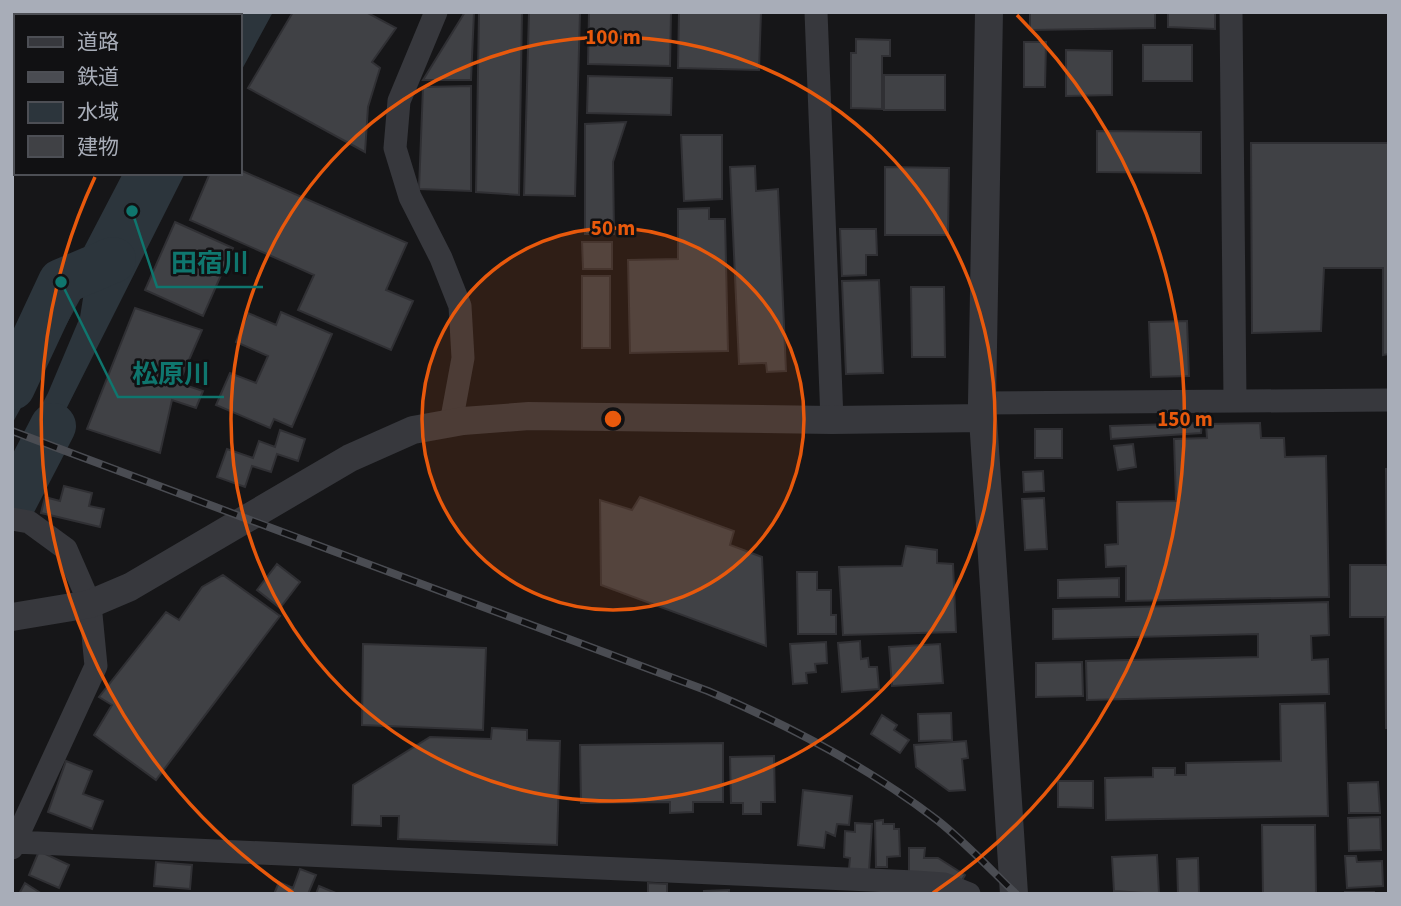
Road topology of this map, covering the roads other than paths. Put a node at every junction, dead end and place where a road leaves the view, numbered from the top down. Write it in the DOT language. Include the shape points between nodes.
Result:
graph roads {
  1 [pos="436,12"];
  2 [pos="816,12"];
  3 [pos="989,12"];
  4 [pos="1231,12"];
  5 [pos="1389,400"];
  6 [pos="1235,401"];
  7 [pos="982,411"];
  8 [pos="832,420"];
  9 [pos="451,423"];
  10 [pos="21,521"];
  11 [pos="90,604"];
  12 [pos="12,617"];
  13 [pos="13,845"];
  14 [pos="915,888"];
  15 [pos="969,894"];
  16 [pos="1014,894"];
  1 -- 9 [label="street" via="399,101 395,148 410,197 442,258 460,306 463,359"];
  2 -- 8 [label="street"];
  3 -- 7 [label="street"];
  4 -- 6 [label="street"];
  5 -- 6 [label="street"];
  6 -- 7 [label="street"];
  7 -- 8 [label="street"];
  7 -- 16 [label="street"];
  8 -- 9 [label="street" via="529,416"];
  9 -- 11 [label="street" via="413,430 350,458 142,580"];
  10 -- 11 [label="street" via="66,549"];
  11 -- 12 [label="street"];
  11 -- 13 [label="street" via="96,666"];
  13 -- 14 [label="street"];
  14 -- 15 [label="street" via="944,884"];
}
